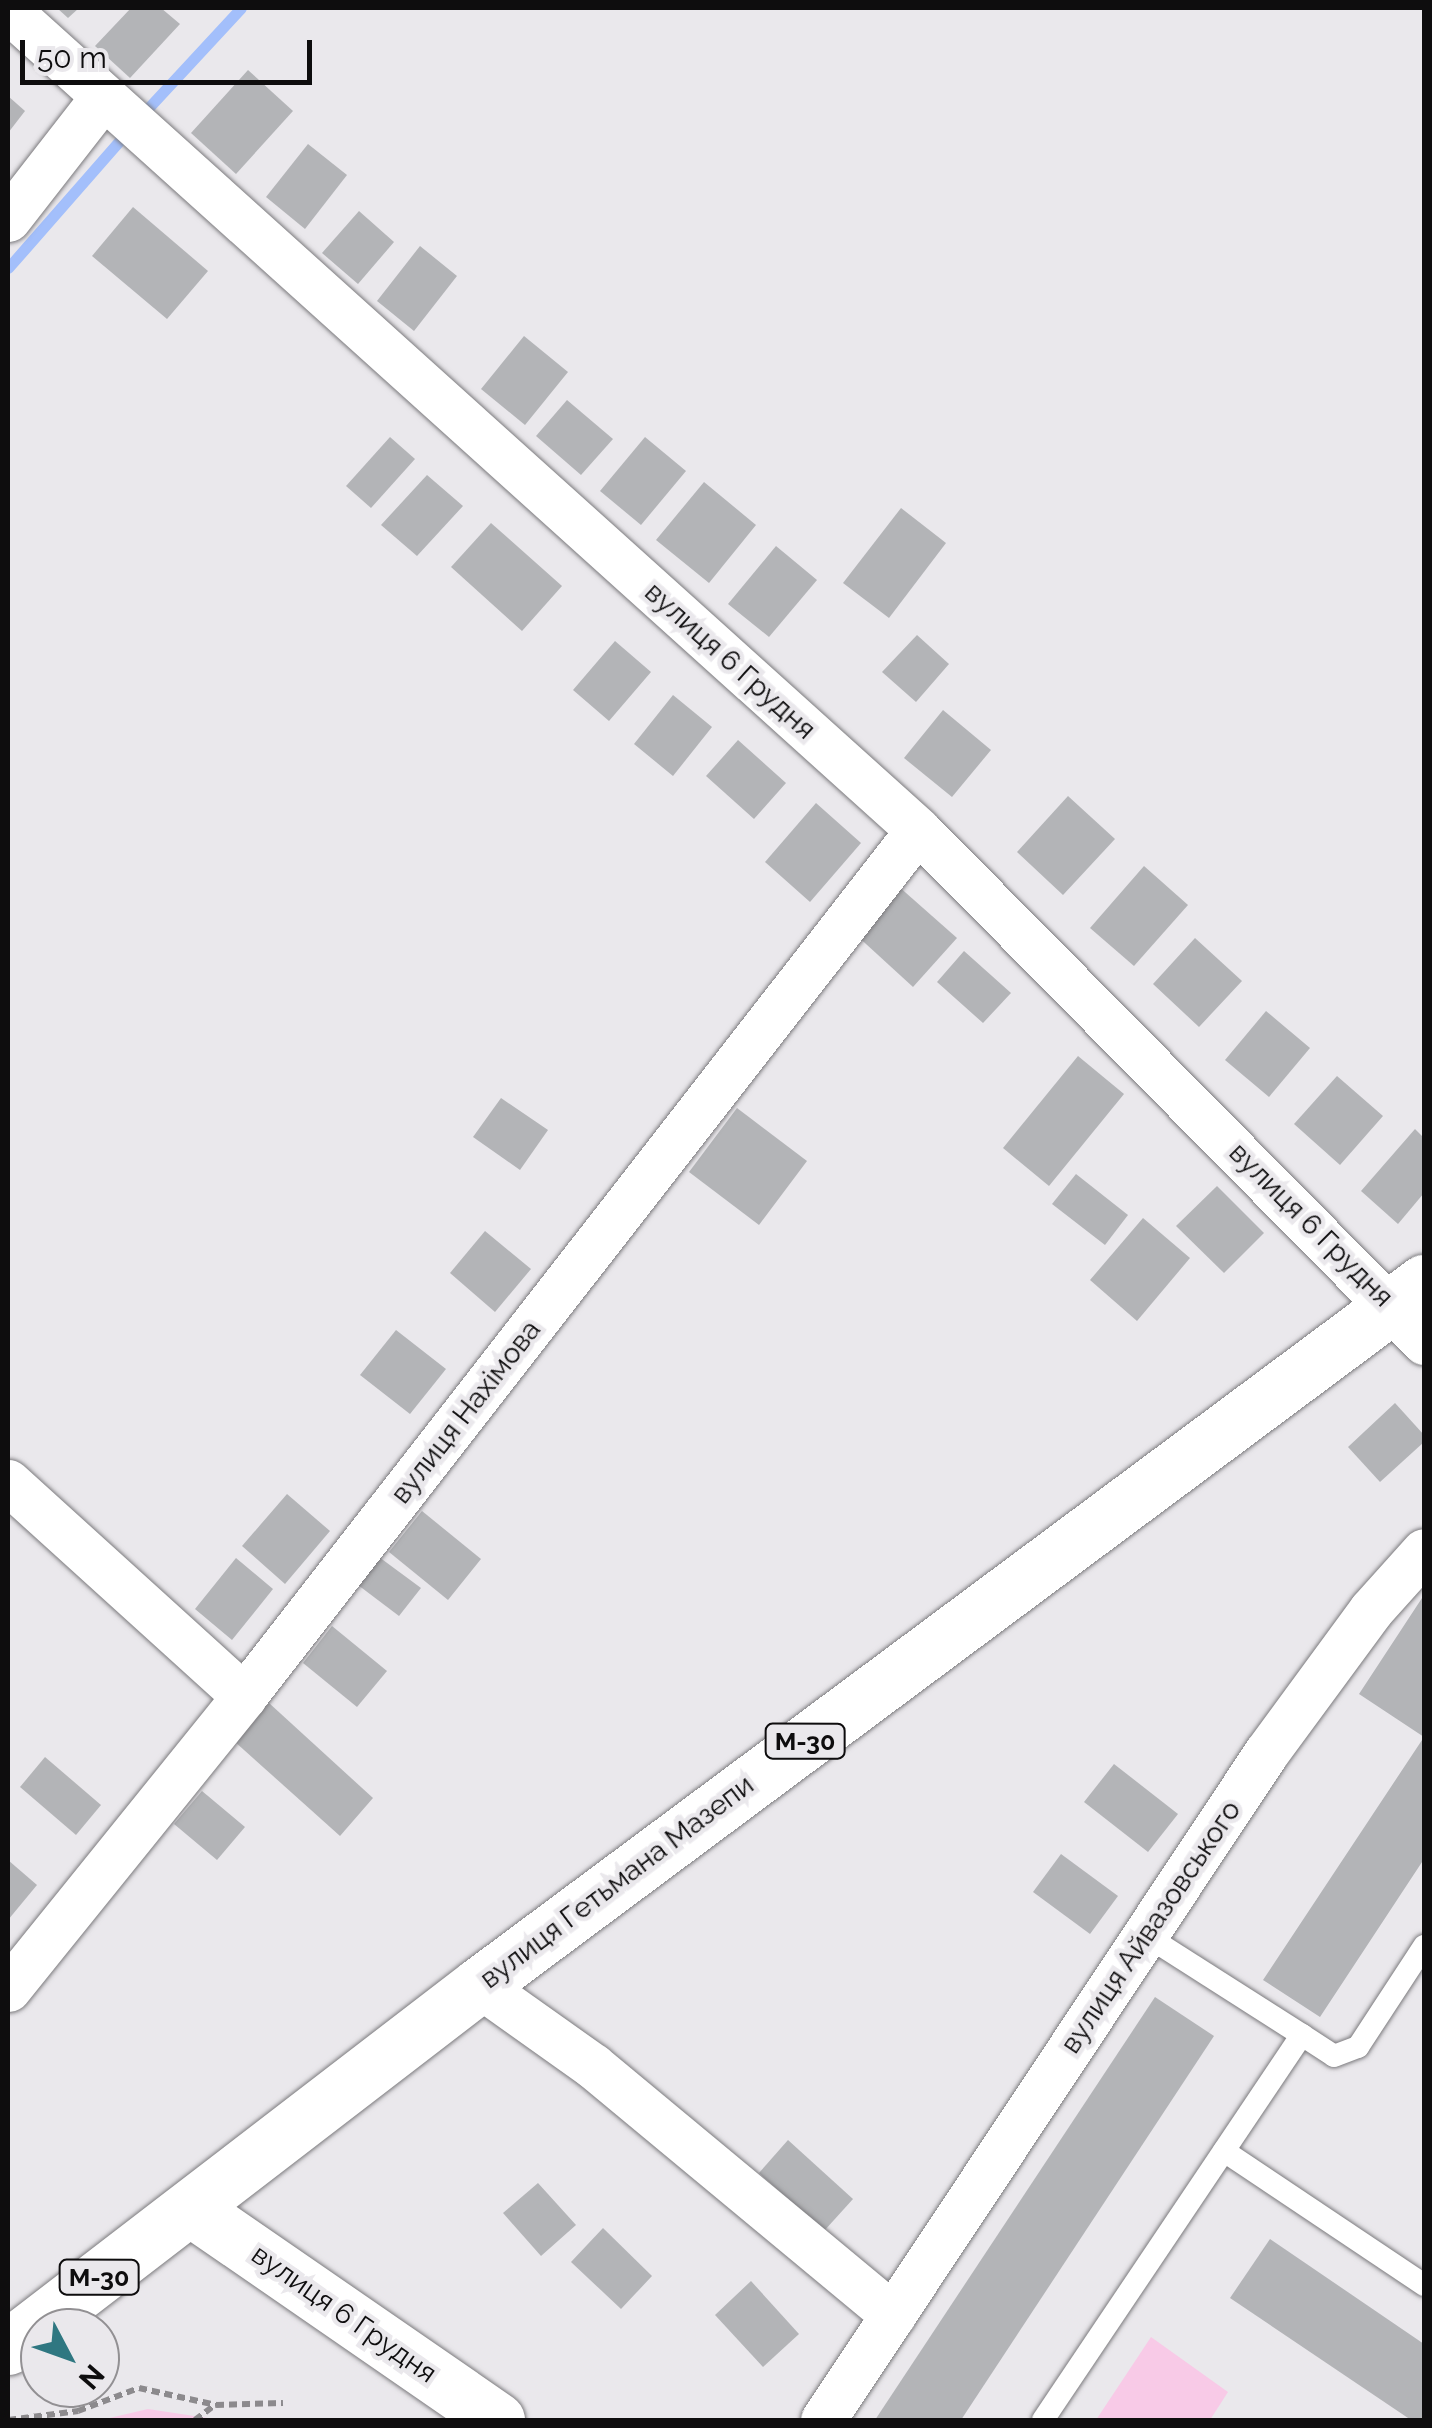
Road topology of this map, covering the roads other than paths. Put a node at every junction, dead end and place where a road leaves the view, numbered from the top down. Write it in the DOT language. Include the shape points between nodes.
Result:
graph roads {
  1 [pos="8,10"];
  2 [pos="102,98"];
  3 [pos="8,218"];
  4 [pos="918,830"];
  5 [pos="1414,1310"];
  6 [pos="8,1482"];
  7 [pos="1424,1552"];
  8 [pos="244,1696"];
  9 [pos="1145,1935"];
  10 [pos="1424,1946"];
  11 [pos="479,1985"];
  12 [pos="8,1990"];
  13 [pos="1302,2035"];
  14 [pos="1224,2151"];
  15 [pos="190,2208"];
  16 [pos="1424,2286"];
  17 [pos="894,2314"];
  18 [pos="8,2348"];
  19 [pos="498,2420"];
  20 [pos="823,2420"];
  21 [pos="1044,2420"];
  1 -- 2 [label="street, вулиця 6 Грудня"];
  2 -- 3 [label="street"];
  2 -- 4 [label="street, вулиця 6 Грудня"];
  4 -- 5 [label="street, вулиця 6 Грудня"];
  4 -- 8 [label="street, вулиця Нахімова"];
  5 -- 11 [label="main road, вулиця Гетьмана Мазепи / М-30"];
  6 -- 8 [label="street"];
  7 -- 9 [label="street, вулиця Айвазовського" via="1371,1610 1266,1754"];
  8 -- 12 [label="street, вулиця Нахімова"];
  9 -- 13 [label="lane"];
  9 -- 17 [label="street, вулиця Айвазовського"];
  10 -- 13 [label="lane" via="1358,2047 1334,2056"];
  11 -- 15 [label="main road, вулиця Гетьмана Мазепи / М-30"];
  11 -- 17 [label="street" via="593,2066"];
  13 -- 14 [label="lane"];
  14 -- 16 [label="lane"];
  14 -- 21 [label="lane"];
  15 -- 18 [label="main road, вулиця Гетьмана Мазепи / М-30"];
  15 -- 19 [label="main road, вулиця 6 Грудня"];
  17 -- 20 [label="street, вулиця Айвазовського"];
}
